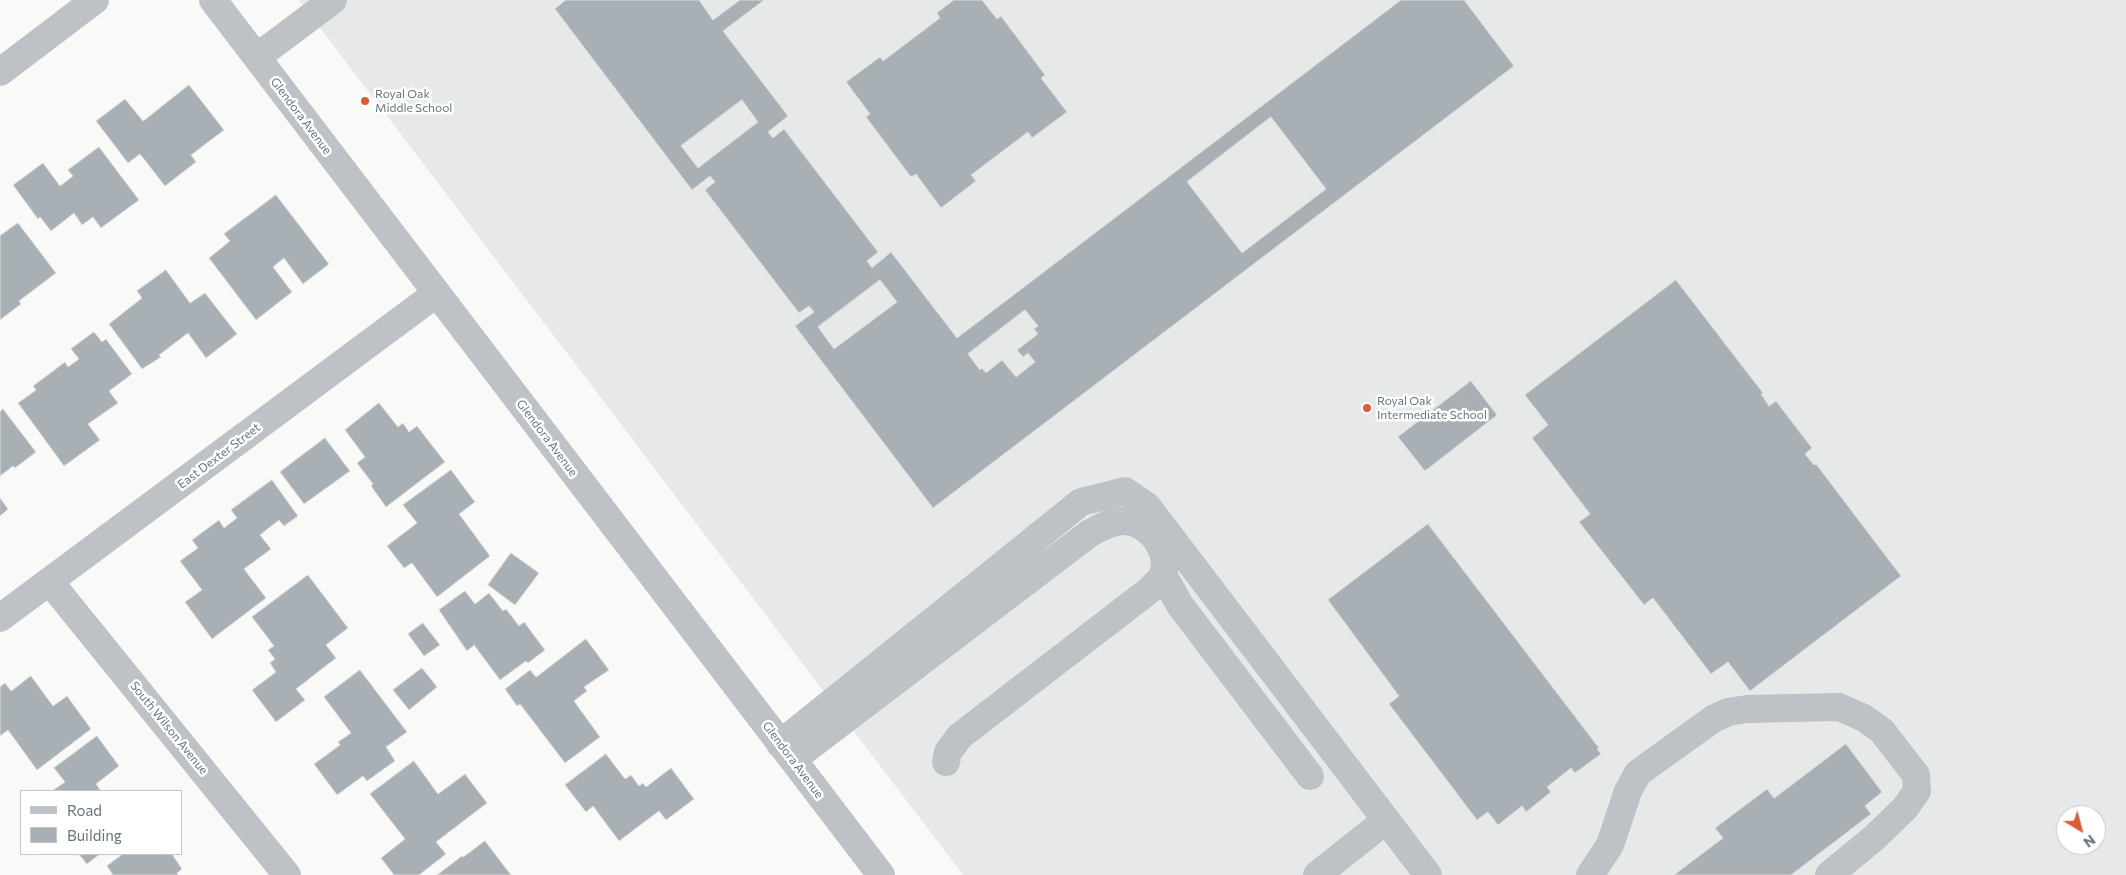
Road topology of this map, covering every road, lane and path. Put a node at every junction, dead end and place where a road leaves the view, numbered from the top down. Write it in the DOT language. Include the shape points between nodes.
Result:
graph roads {
  1 [pos="95,0"];
  2 [pos="213,0"];
  3 [pos="333,0"];
  4 [pos="257,57"];
  5 [pos="0,72"];
  6 [pos="437,293"];
  7 [pos="1163,575"];
  8 [pos="50,582"];
  9 [pos="0,618"];
  10 [pos="786,751"];
  11 [pos="946,762"];
  12 [pos="1310,776"];
  13 [pos="1386,821"];
  14 [pos="288,875"];
  15 [pos="881,875"];
  16 [pos="1317,875"];
  17 [pos="1428,875"];
  18 [pos="1590,875"];
  19 [pos="1829,875"];
  1 -- 5 [label="street"];
  2 -- 4 [label="street, Glendora Avenue"];
  3 -- 4 [label="street"];
  4 -- 6 [label="street, Glendora Avenue"];
  6 -- 8 [label="street, East Dexter Street"];
  6 -- 10 [label="street, Glendora Avenue"];
  7 -- 10 [label="street" via="1165,558 1146,529 1124,520 1109,523 1090,533 954,638"];
  7 -- 11 [label="street" via="1151,589 960,736 948,752"];
  7 -- 12 [label="street" via="1180,605"];
  8 -- 9 [label="street, East Dexter Street"];
  8 -- 14 [label="street, South Wilson Avenue"];
  10 -- 13 [label="street" via="1081,502 1125,491 1148,506"];
  10 -- 15 [label="street, Glendora Avenue"];
  13 -- 16 [label="street"];
  13 -- 17 [label="street"];
  18 -- 19 [label="street" via="1610,845 1628,791 1638,773 1713,719 1747,709 1839,707 1864,718 1882,731 1916,775 1917,791 1905,808 1874,838"];
}
